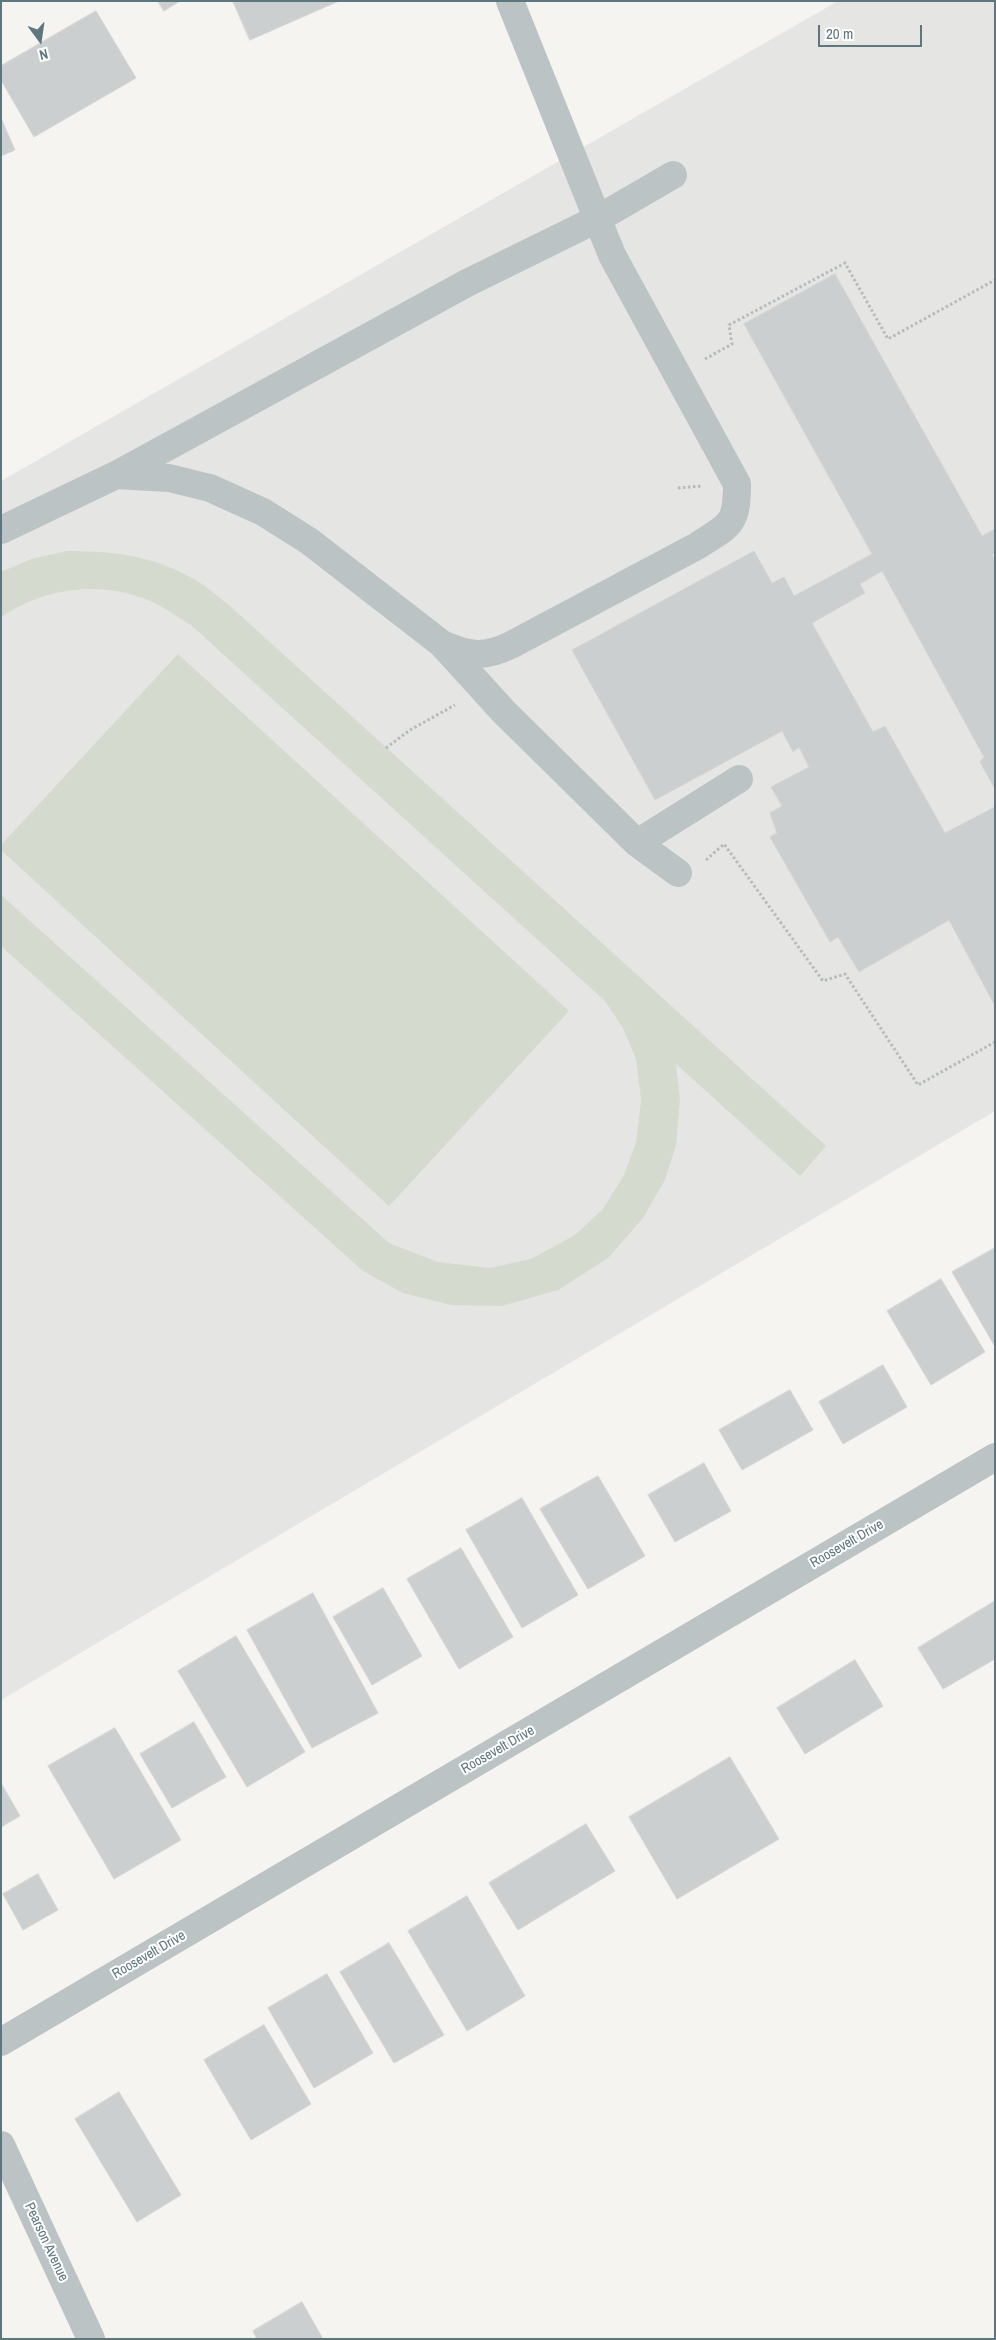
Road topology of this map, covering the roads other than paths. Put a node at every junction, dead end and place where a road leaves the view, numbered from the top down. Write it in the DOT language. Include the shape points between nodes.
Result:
graph roads {
  1 [pos="510,1"];
  2 [pos="673,175"];
  3 [pos="599,218"];
  4 [pos="116,475"];
  5 [pos="1,530"];
  6 [pos="442,644"];
  7 [pos="739,779"];
  8 [pos="637,843"];
  9 [pos="678,873"];
  10 [pos="995,1458"];
  11 [pos="1,2042"];
  12 [pos="1,2145"];
  13 [pos="91,2339"];
  1 -- 3 [label="street"];
  2 -- 3 [label="street"];
  3 -- 4 [label="street" via="467,283"];
  3 -- 6 [label="street" via="612,255 737,484 737,510 726,528 698,546 495,653 479,655"];
  4 -- 5 [label="street"];
  4 -- 6 [label="street" via="168,478 210,488 263,512 309,541"];
  6 -- 8 [label="street" via="504,712"];
  7 -- 8 [label="street"];
  8 -- 9 [label="street"];
  10 -- 11 [label="street, Roosevelt Drive"];
  12 -- 13 [label="street, Pearson Avenue"];
}
